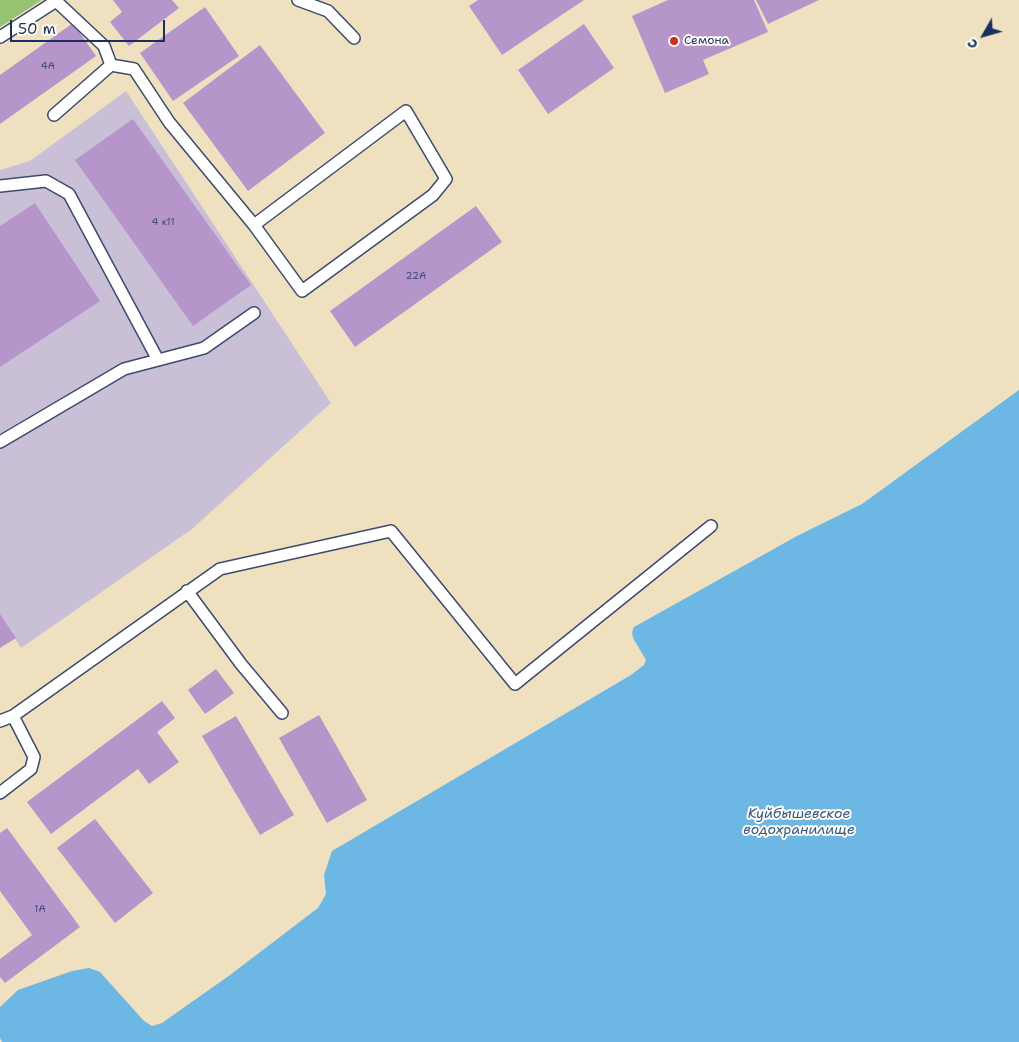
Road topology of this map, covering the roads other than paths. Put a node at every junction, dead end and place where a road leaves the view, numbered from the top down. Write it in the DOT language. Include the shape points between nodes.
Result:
graph roads {
  1 [pos="298,0"];
  2 [pos="55,1"];
  3 [pos="0,37"];
  4 [pos="354,38"];
  5 [pos="111,65"];
  6 [pos="54,115"];
  7 [pos="0,186"];
  8 [pos="254,225"];
  9 [pos="254,313"];
  10 [pos="158,360"];
  11 [pos="0,442"];
  12 [pos="710,526"];
  13 [pos="187,591"];
  14 [pos="282,713"];
  15 [pos="13,716"];
  16 [pos="0,721"];
  17 [pos="0,793"];
  1 -- 4 [label="lane" via="328,11"];
  2 -- 3 [label="lane"];
  2 -- 5 [label="lane" via="104,46"];
  5 -- 6 [label="lane"];
  5 -- 8 [label="lane" via="134,69 169,122"];
  7 -- 10 [label="lane" via="46,180 69,194"];
  8 -- 8 [label="lane" via="406,111 446,179 433,195 302,291"];
  9 -- 10 [label="lane" via="204,348"];
  10 -- 11 [label="lane" via="124,369"];
  12 -- 13 [label="lane" via="514,684 391,531 220,569"];
  13 -- 14 [label="lane"];
  13 -- 15 [label="lane"];
  15 -- 16 [label="lane"];
  15 -- 17 [label="lane" via="34,757 31,770"];
}
